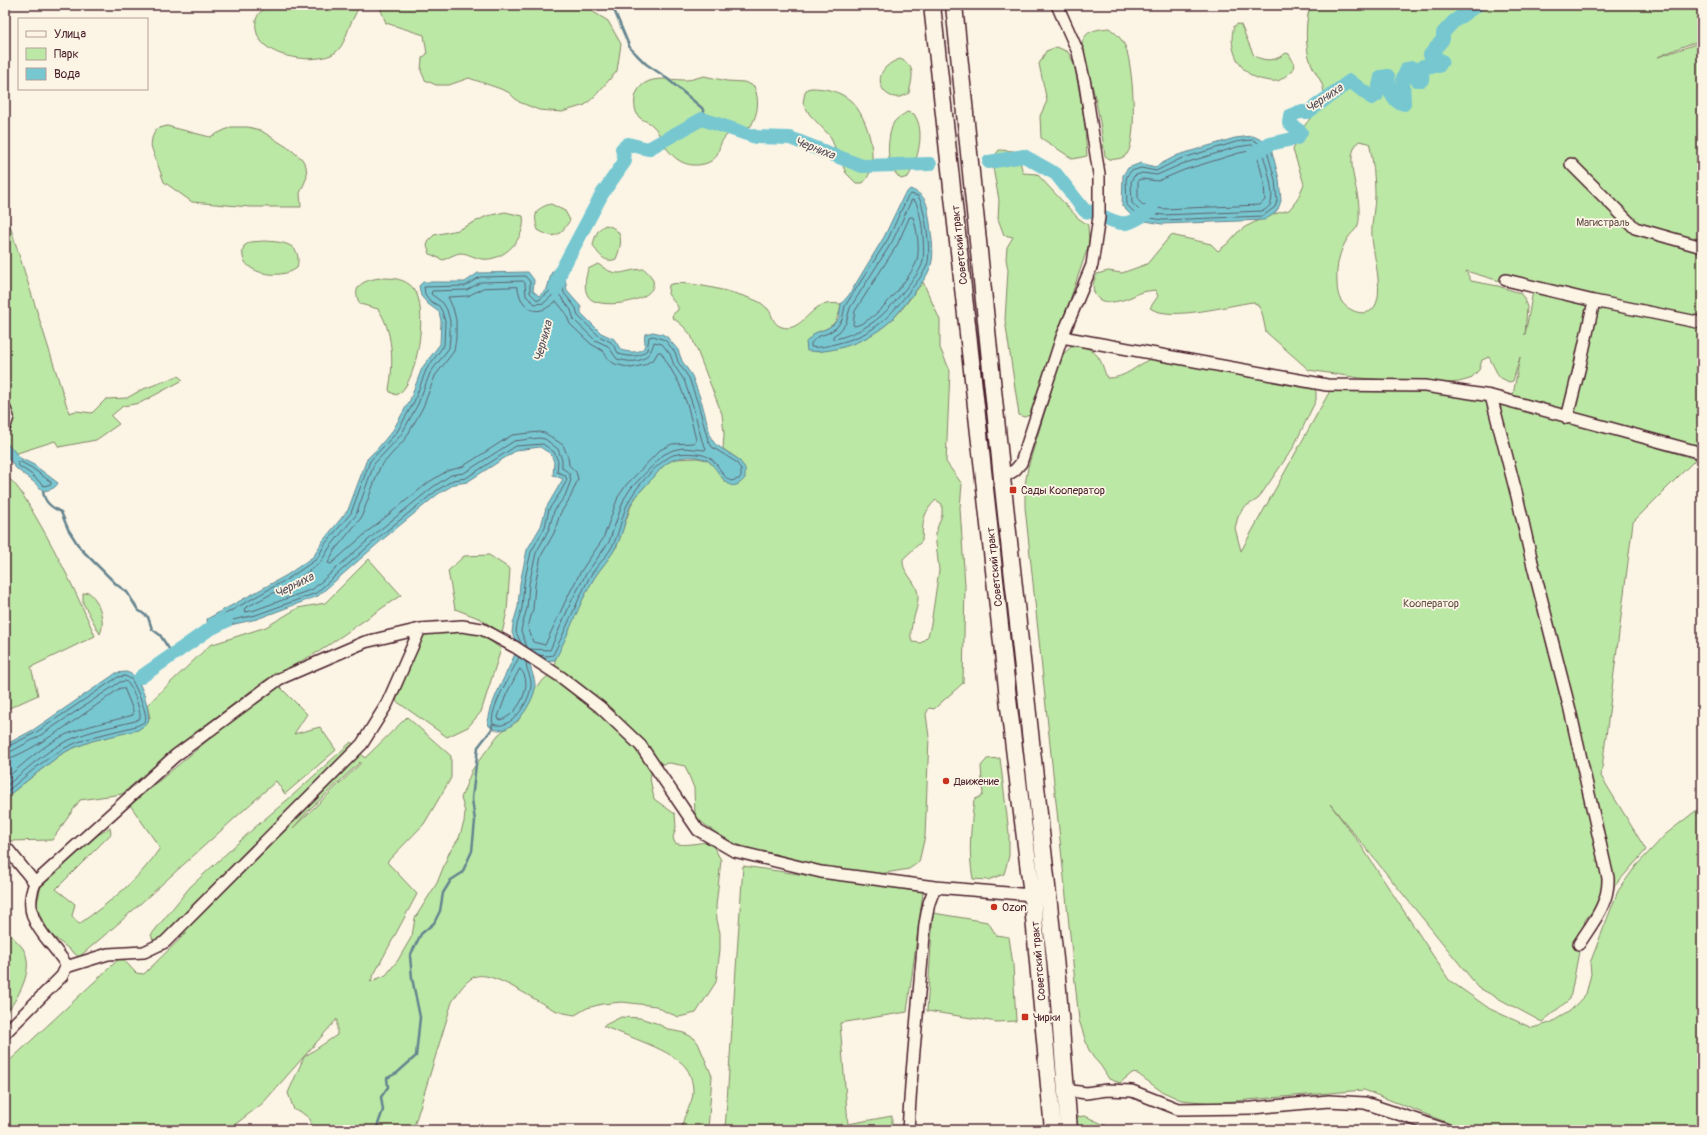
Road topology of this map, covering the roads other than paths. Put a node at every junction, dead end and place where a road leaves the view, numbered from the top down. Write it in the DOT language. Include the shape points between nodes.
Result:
graph roads {
  1 [pos="932,5"];
  2 [pos="954,5"];
  3 [pos="1057,5"];
  4 [pos="1571,164"];
  5 [pos="1702,247"];
  6 [pos="1506,280"];
  7 [pos="1594,301"];
  8 [pos="1702,323"];
  9 [pos="1062,337"];
  10 [pos="1491,396"];
  11 [pos="5,409"];
  12 [pos="1567,418"];
  13 [pos="5,426"];
  14 [pos="1702,453"];
  15 [pos="1002,478"];
  16 [pos="420,629"];
  17 [pos="5,846"];
  18 [pos="35,883"];
  19 [pos="935,887"];
  20 [pos="1032,895"];
  21 [pos="1579,944"];
  22 [pos="66,968"];
  23 [pos="5,1033"];
  24 [pos="1065,1090"];
  25 [pos="908,1130"];
  26 [pos="1054,1130"];
  27 [pos="1069,1130"];
  28 [pos="1447,1130"];
  1 -- 20 [label="highway, Советский тракт"];
  2 -- 15 [label="highway, Советский тракт"];
  3 -- 9 [label="street" via="1078,52 1099,174 1099,218 1092,265"];
  4 -- 5 [label="street" via="1635,228"];
  6 -- 7 [label="street"];
  7 -- 8 [label="street"];
  7 -- 12 [label="street"];
  9 -- 10 [label="street" via="1327,385 1425,386"];
  9 -- 15 [label="street" via="1021,463"];
  10 -- 12 [label="street"];
  10 -- 21 [label="street" via="1570,710 1608,878 1609,889 1606,899"];
  11 -- 13 [label="street" via="8,417"];
  12 -- 14 [label="street"];
  15 -- 24 [label="highway, Советский тракт" via="1057,977"];
  16 -- 18 [label="street" via="365,642 279,679 175,756"];
  16 -- 19 [label="street" via="462,626 482,629 561,677 600,707 641,746 698,830 734,851 821,872"];
  16 -- 22 [label="street" via="387,704 362,744 165,942 144,952 108,954"];
  17 -- 18 [label="street"];
  18 -- 22 [label="street" via="30,898 32,916 45,939 66,963"];
  19 -- 20 [label="street"];
  19 -- 25 [label="street" via="929,903 926,924"];
  20 -- 26 [label="highway, Советский тракт"];
  22 -- 23 [label="street" via="62,976"];
  24 -- 27 [label="highway, Советский тракт"];
  24 -- 28 [label="street" via="1086,1094 1107,1090 1132,1091 1178,1109 1252,1108 1330,1101 1365,1103"];
}
